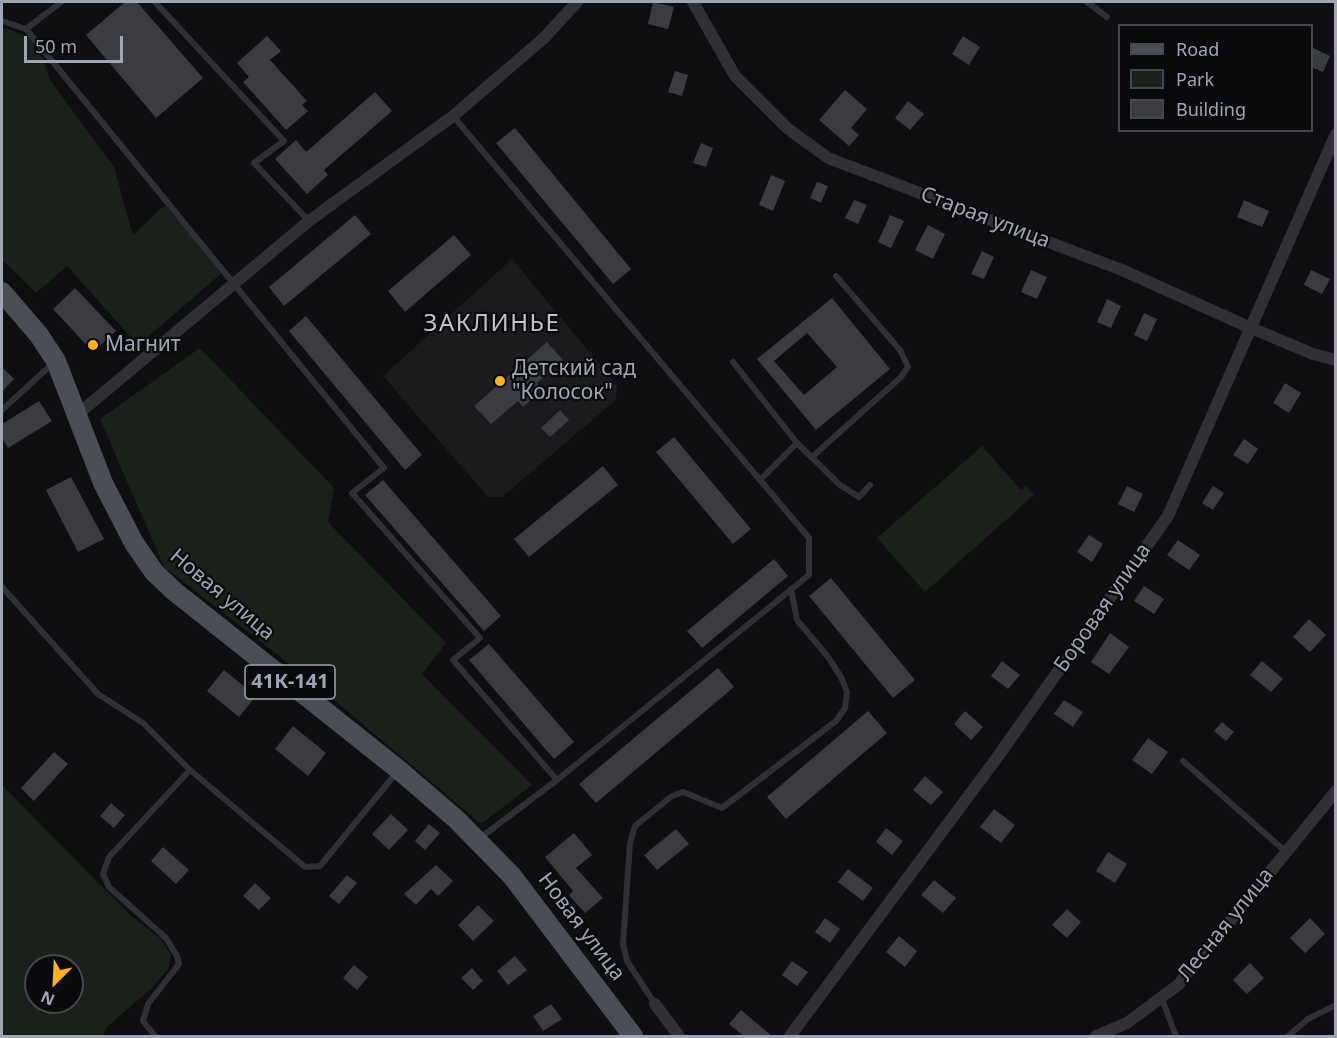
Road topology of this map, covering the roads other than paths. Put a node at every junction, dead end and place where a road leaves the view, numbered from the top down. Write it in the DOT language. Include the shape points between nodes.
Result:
graph roads {
  1 [pos="61,2"];
  2 [pos="155,2"];
  3 [pos="577,2"];
  4 [pos="693,2"];
  5 [pos="1087,2"];
  6 [pos="1107,17"];
  7 [pos="2,21"];
  8 [pos="26,29"];
  9 [pos="453,116"];
  10 [pos="1335,134"];
  11 [pos="309,221"];
  12 [pos="836,276"];
  13 [pos="232,285"];
  14 [pos="2,292"];
  15 [pos="1251,328"];
  16 [pos="1335,360"];
  17 [pos="56,361"];
  18 [pos="733,362"];
  19 [pos="2,410"];
  20 [pos="78,414"];
  21 [pos="797,443"];
  22 [pos="812,457"];
  23 [pos="760,480"];
  24 [pos="870,485"];
  25 [pos="2,587"];
  26 [pos="791,589"];
  27 [pos="1183,761"];
  28 [pos="190,770"];
  29 [pos="399,770"];
  30 [pos="557,780"];
  31 [pos="1335,792"];
  32 [pos="477,840"];
  33 [pos="1286,852"];
  34 [pos="1161,999"];
  35 [pos="655,1004"];
  36 [pos="1335,1005"];
  37 [pos="155,1036"];
  38 [pos="633,1036"];
  39 [pos="679,1036"];
  40 [pos="790,1036"];
  41 [pos="1096,1036"];
  42 [pos="1176,1036"];
  43 [pos="1288,1036"];
  1 -- 8 [label="lane"];
  2 -- 11 [label="lane" via="284,141 254,163"];
  3 -- 9 [label="street" via="544,38"];
  4 -- 15 [label="street, Старая улица" via="735,76 787,128 828,158 1122,270"];
  5 -- 6 [label="lane"];
  7 -- 8 [label="lane"];
  8 -- 13 [label="lane"];
  9 -- 11 [label="street"];
  9 -- 23 [label="lane"];
  10 -- 15 [label="street, Боровая улица"];
  11 -- 13 [label="street"];
  12 -- 22 [label="lane" via="900,350 908,367 901,378"];
  13 -- 20 [label="street"];
  13 -- 30 [label="lane" via="384,468 352,493 480,638 453,660"];
  14 -- 17 [label="main road, Новая улица / 41К-141"];
  15 -- 16 [label="street, Старая улица"];
  15 -- 40 [label="street, Боровая улица" via="1168,516 996,759"];
  17 -- 19 [label="lane"];
  17 -- 20 [label="main road, Новая улица / 41К-141"];
  18 -- 21 [label="lane"];
  20 -- 29 [label="main road, Новая улица / 41К-141" via="117,514 154,572"];
  21 -- 22 [label="lane"];
  21 -- 23 [label="lane"];
  22 -- 24 [label="lane" via="840,485 859,497"];
  23 -- 26 [label="lane" via="809,538 809,574"];
  25 -- 28 [label="lane" via="98,694 143,723"];
  26 -- 30 [label="lane"];
  26 -- 35 [label="lane" via="797,620 841,677 847,692 845,708 836,721 722,808 683,792 672,796 635,826 630,843 623,944 627,961"];
  27 -- 33 [label="lane"];
  28 -- 29 [label="lane" via="305,867 320,866"];
  28 -- 37 [label="lane" via="109,857 103,874 110,887 166,938 177,956 179,964 148,1004 143,1021"];
  29 -- 32 [label="main road, Новая улица / 41К-141"];
  30 -- 32 [label="lane"];
  31 -- 33 [label="street, Лесная улица"];
  32 -- 38 [label="main road, Новая улица / 41К-141" via="512,876"];
  33 -- 34 [label="street, Лесная улица" via="1178,985"];
  34 -- 41 [label="street, Лесная улица" via="1127,1023"];
  34 -- 42 [label="lane"];
  35 -- 39 [label="street"];
  36 -- 43 [label="lane" via="1308,1019"];
}
